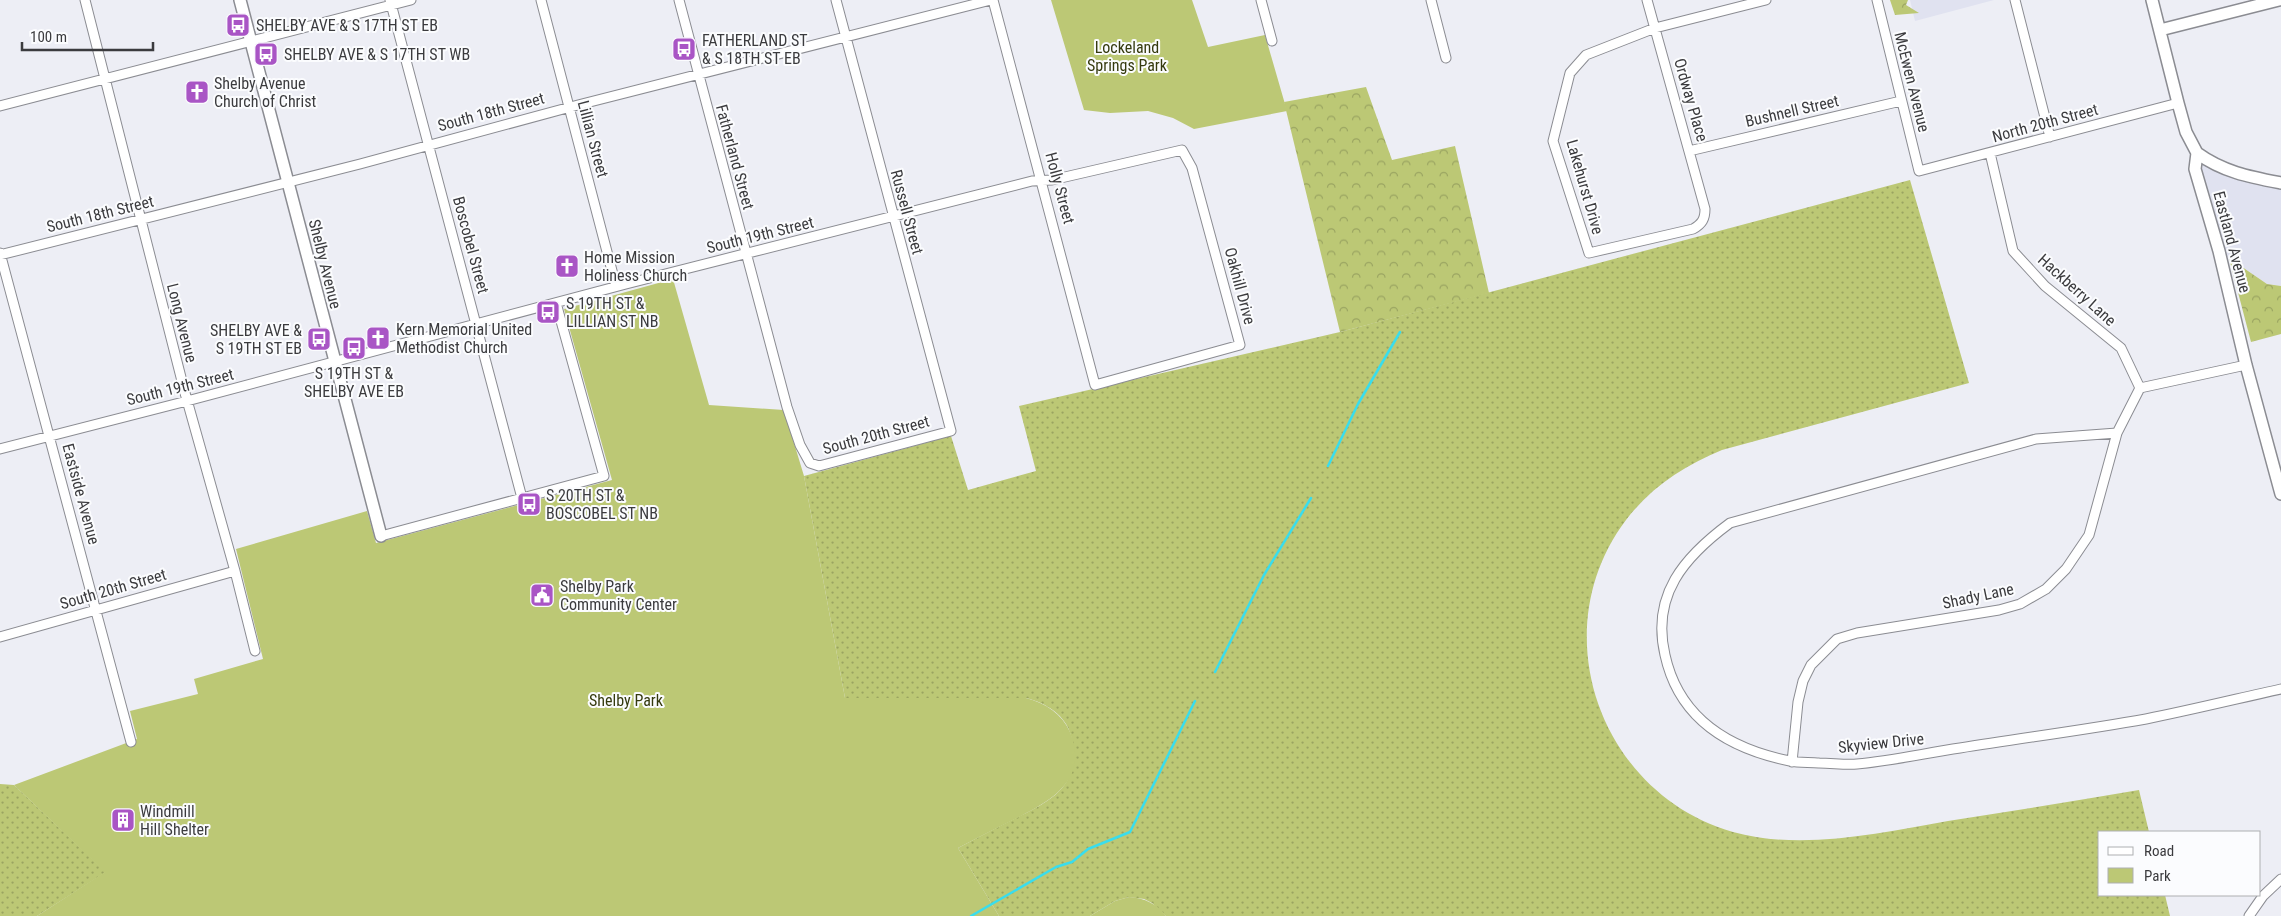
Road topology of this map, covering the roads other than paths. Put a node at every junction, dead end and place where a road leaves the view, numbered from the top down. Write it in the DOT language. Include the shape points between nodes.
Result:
graph roads {
  1 [pos="85,0"];
  2 [pos="240,0"];
  3 [pos="412,0"];
  4 [pos="541,0"];
  5 [pos="679,0"];
  6 [pos="836,0"];
  7 [pos="992,0"];
  8 [pos="1261,0"];
  9 [pos="1431,0"];
  10 [pos="1647,0"];
  11 [pos="1766,0"];
  12 [pos="1877,0"];
  13 [pos="2015,0"];
  14 [pos="2152,0"];
  15 [pos="2279,0"];
  16 [pos="391,3"];
  17 [pos="1655,28"];
  18 [pos="2160,30"];
  19 [pos="845,37"];
  20 [pos="1272,41"];
  21 [pos="251,42"];
  22 [pos="1446,58"];
  23 [pos="697,75"];
  24 [pos="105,79"];
  25 [pos="1901,101"];
  26 [pos="2178,103"];
  27 [pos="0,106"];
  28 [pos="570,107"];
  29 [pos="2050,137"];
  30 [pos="429,144"];
  31 [pos="1182,150"];
  32 [pos="1690,151"];
  33 [pos="1990,153"];
  34 [pos="2197,154"];
  35 [pos="1919,171"];
  36 [pos="1042,181"];
  37 [pos="288,182"];
  38 [pos="2281,183"];
  39 [pos="1705,209"];
  40 [pos="892,216"];
  41 [pos="141,220"];
  42 [pos="0,254"];
  43 [pos="746,254"];
  44 [pos="616,286"];
  45 [pos="556,303"];
  46 [pos="476,324"];
  47 [pos="334,362"];
  48 [pos="2246,365"];
  49 [pos="1095,385"];
  50 [pos="2140,388"];
  51 [pos="187,401"];
  52 [pos="951,431"];
  53 [pos="2117,433"];
  54 [pos="50,436"];
  55 [pos="0,449"];
  56 [pos="810,463"];
  57 [pos="2280,490"];
  58 [pos="522,498"];
  59 [pos="381,536"];
  60 [pos="235,571"];
  61 [pos="96,609"];
  62 [pos="0,637"];
  63 [pos="256,652"];
  64 [pos="2281,689"];
  65 [pos="131,742"];
  66 [pos="1792,762"];
  67 [pos="2281,879"];
  68 [pos="2249,916"];
  1 -- 24 [label="street, Long Avenue"];
  2 -- 21 [label="street, Shelby Avenue"];
  3 -- 16 [label="street"];
  4 -- 28 [label="street, Lillian Street"];
  5 -- 23 [label="street, Fatherland Street"];
  6 -- 19 [label="street, Russell Street"];
  7 -- 19 [label="street, South 18th Street"];
  7 -- 36 [label="street, Holly Street"];
  8 -- 20 [label="street"];
  9 -- 22 [label="street"];
  10 -- 17 [label="street, Ordway Place"];
  11 -- 17 [label="street, Lakehurst Drive"];
  12 -- 25 [label="street, McEwen Avenue"];
  13 -- 29 [label="street"];
  14 -- 18 [label="street, Eastland Avenue"];
  15 -- 18 [label="street"];
  16 -- 21 [label="street"];
  16 -- 30 [label="street, Boscobel Street"];
  17 -- 32 [label="street, Ordway Place"];
  17 -- 39 [label="street, Lakehurst Drive" via="1586,55 1570,73 1553,141 1588,253 1693,229 1701,224"];
  18 -- 26 [label="street, Eastland Avenue"];
  19 -- 23 [label="street, South 18th Street"];
  19 -- 40 [label="street, Russell Street"];
  21 -- 24 [label="street"];
  21 -- 37 [label="street, Shelby Avenue"];
  23 -- 28 [label="street, South 18th Street"];
  23 -- 43 [label="street, Fatherland Street"];
  24 -- 27 [label="street"];
  24 -- 41 [label="street, Long Avenue"];
  25 -- 32 [label="street, Bushnell Street"];
  25 -- 35 [label="street, McEwen Avenue"];
  26 -- 29 [label="street, North 20th Street"];
  26 -- 34 [label="street, Eastland Avenue" via="2186,132"];
  28 -- 30 [label="street, South 18th Street"];
  28 -- 44 [label="street, Lillian Street"];
  29 -- 33 [label="street, North 20th Street"];
  30 -- 37 [label="street, South 18th Street"];
  30 -- 46 [label="street, Boscobel Street"];
  31 -- 36 [label="street, South 19th Street"];
  31 -- 49 [label="street, Oakhill Drive" via="1192,168 1240,345"];
  32 -- 39 [label="street, Ordway Place"];
  33 -- 35 [label="street, North 20th Street"];
  33 -- 50 [label="street, Hackberry Lane" via="2013,251 2045,286 2121,348"];
  34 -- 38 [label="street" via="2230,172"];
  34 -- 48 [label="street, Eastland Avenue" via="2195,169 2219,251"];
  36 -- 40 [label="street, South 19th Street" via="1032,180"];
  36 -- 49 [label="street, Holly Street"];
  37 -- 41 [label="street, South 18th Street"];
  37 -- 47 [label="street, Shelby Avenue"];
  40 -- 43 [label="street, South 19th Street"];
  40 -- 52 [label="street, Russell Street"];
  41 -- 42 [label="street, South 18th Street"];
  41 -- 51 [label="street, Long Avenue"];
  42 -- 54 [label="street, Eastside Avenue"];
  43 -- 44 [label="street, South 19th Street"];
  43 -- 56 [label="street, Fatherland Street" via="787,408"];
  44 -- 45 [label="street, South 19th Street"];
  45 -- 46 [label="street, South 19th Street"];
  45 -- 58 [label="street" via="604,476"];
  46 -- 47 [label="street, South 19th Street"];
  46 -- 58 [label="street, Boscobel Street"];
  47 -- 51 [label="street, South 19th Street"];
  47 -- 59 [label="street, Shelby Avenue"];
  48 -- 50 [label="street"];
  48 -- 57 [label="street, Eastland Avenue"];
  50 -- 53 [label="street, Shady Lane"];
  51 -- 54 [label="street, South 19th Street"];
  51 -- 60 [label="street, Long Avenue"];
  52 -- 56 [label="street, South 20th Street" via="826,465"];
  53 -- 66 [label="street, Shady Lane" via="2089,535 2066,569 2046,589 2020,604 1837,639 1811,665 1803,680"];
  53 -- 66 [label="street, Skyview Drive" via="2036,440 2000,449 1730,523 1706,541 1686,562 1669,588 1661,619 1668,671 1688,708 1714,731 1752,751"];
  54 -- 55 [label="street, South 19th Street"];
  54 -- 61 [label="street, Eastside Avenue"];
  58 -- 59 [label="street"];
  60 -- 61 [label="street, South 20th Street"];
  60 -- 63 [label="street, Long Avenue"];
  61 -- 62 [label="street, South 20th Street"];
  61 -- 65 [label="street, Eastside Avenue"];
  64 -- 66 [label="street, Skyview Drive" via="2146,719 1856,764"];
  67 -- 68 [label="street"];
}
